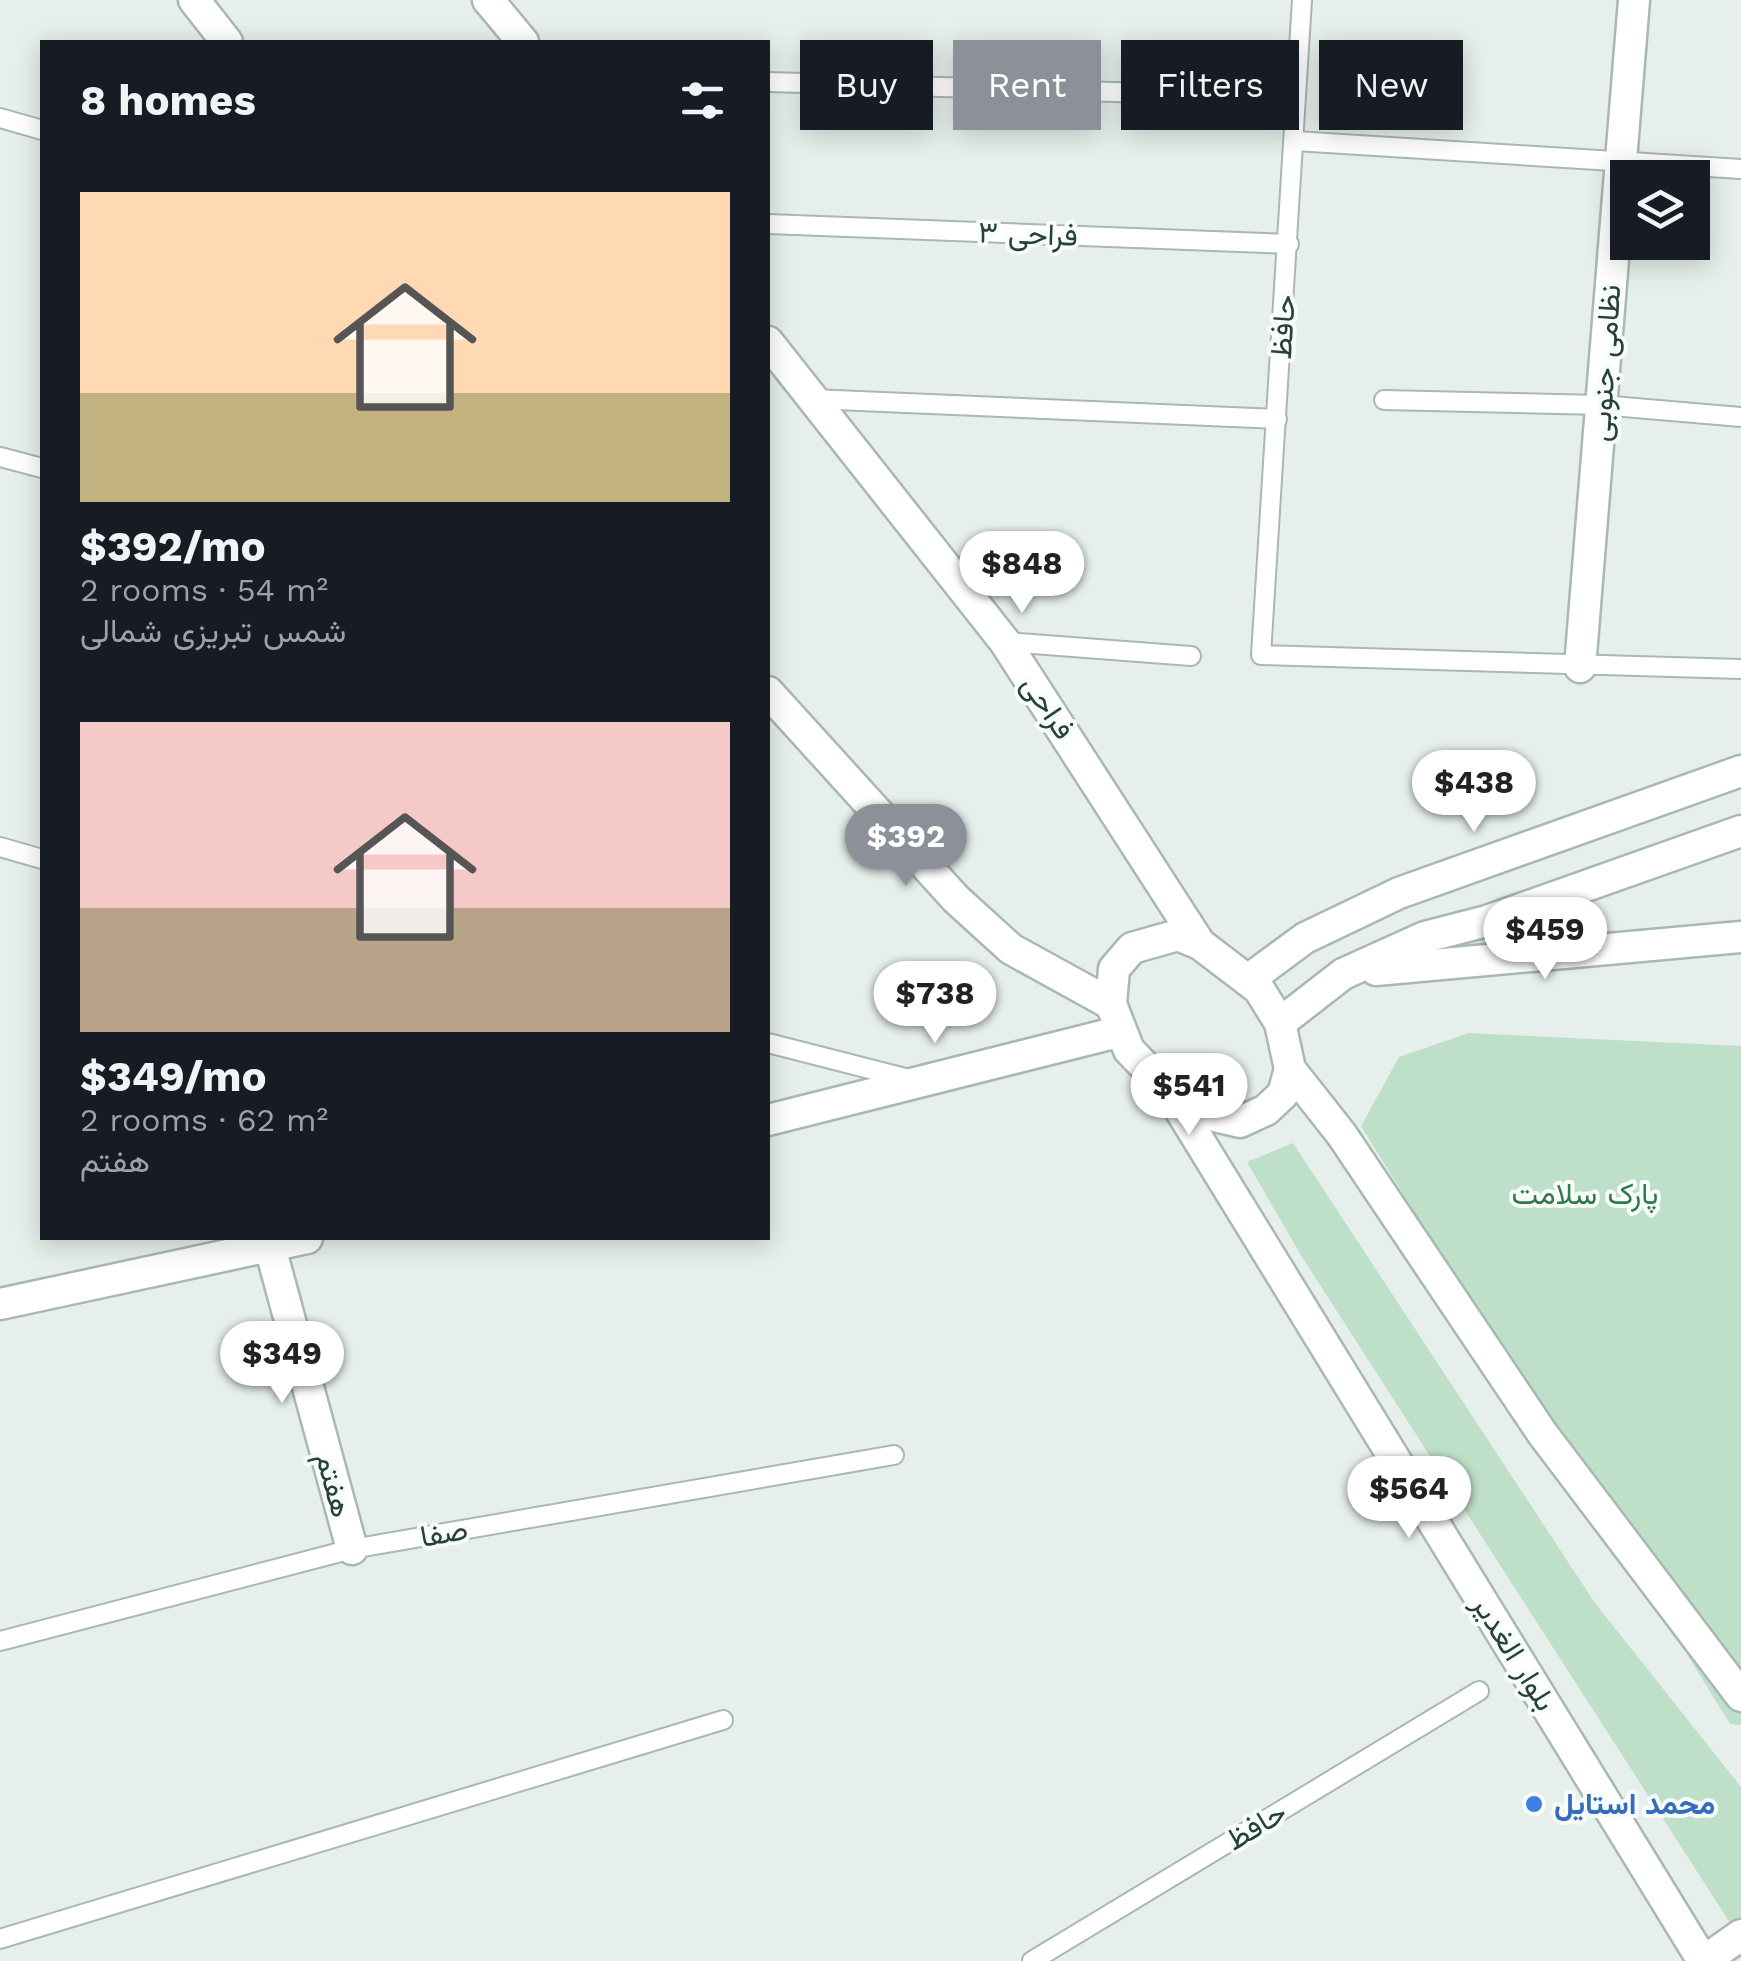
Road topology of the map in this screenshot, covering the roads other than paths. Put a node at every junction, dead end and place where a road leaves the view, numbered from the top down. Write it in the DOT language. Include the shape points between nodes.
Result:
graph roads {
  1 [pos="194,0"];
  2 [pos="488,0"];
  3 [pos="1302,0"];
  4 [pos="1634,0"];
  5 [pos="225,40"];
  6 [pos="522,40"];
  7 [pos="770,82"];
  8 [pos="1121,92"];
  9 [pos="0,118"];
  10 [pos="40,129"];
  11 [pos="1296,140"];
  12 [pos="1620,159"];
  13 [pos="1741,169"];
  14 [pos="770,224"];
  15 [pos="1289,244"];
  16 [pos="770,345"];
  17 [pos="812,398"];
  18 [pos="1384,400"];
  19 [pos="1602,404"];
  20 [pos="1741,417"];
  21 [pos="1276,419"];
  22 [pos="0,457"];
  23 [pos="40,467"];
  24 [pos="1005,642"];
  25 [pos="1191,656"];
  26 [pos="1580,667"];
  27 [pos="1741,669"];
  28 [pos="770,694"];
  29 [pos="1741,771"];
  30 [pos="1741,831"];
  31 [pos="0,847"];
  32 [pos="40,858"];
  33 [pos="1741,937"];
  34 [pos="1200,944"];
  35 [pos="1343,974"];
  36 [pos="1248,980"];
  37 [pos="1115,1018"];
  38 [pos="1280,1022"];
  39 [pos="770,1045"];
  40 [pos="1290,1069"];
  41 [pos="919,1082"];
  42 [pos="1166,1089"];
  43 [pos="770,1119"];
  44 [pos="300,1240"];
  45 [pos="270,1247"];
  46 [pos="0,1304"];
  47 [pos="894,1455"];
  48 [pos="352,1550"];
  49 [pos="0,1641"];
  50 [pos="1479,1691"];
  51 [pos="1741,1696"];
  52 [pos="722,1720"];
  53 [pos="1741,1935"];
  54 [pos="0,1940"];
  55 [pos="1032,1961"];
  56 [pos="1704,1961"];
  1 -- 5 [label="street"];
  2 -- 6 [label="street"];
  3 -- 11 [label="lane, حافظ"];
  4 -- 12 [label="street, نظامی جنوبی"];
  7 -- 8 [label="lane"];
  9 -- 10 [label="lane"];
  11 -- 12 [label="lane"];
  11 -- 15 [label="lane, حافظ"];
  12 -- 13 [label="lane"];
  12 -- 19 [label="street, نظامی جنوبی"];
  14 -- 15 [label="lane, فراحی ۳"];
  15 -- 21 [label="lane, حافظ"];
  16 -- 17 [label="street, فراحی"];
  17 -- 21 [label="lane"];
  17 -- 24 [label="street, فراحی"];
  18 -- 19 [label="lane"];
  19 -- 20 [label="lane"];
  19 -- 26 [label="street, نظامی جنوبی"];
  21 -- 26 [label="lane, حافظ" via="1261,655"];
  22 -- 23 [label="lane"];
  24 -- 25 [label="lane"];
  24 -- 34 [label="street, فراحی"];
  26 -- 27 [label="lane"];
  28 -- 37 [label="street" via="984,924"];
  29 -- 36 [label="street" via="1399,893 1305,938"];
  30 -- 35 [label="street" via="1425,937"];
  31 -- 32 [label="lane"];
  33 -- 35 [label="street"];
  34 -- 36 [label="street"];
  34 -- 37 [label="street" via="1178,935 1132,948 1114,969"];
  35 -- 38 [label="street"];
  36 -- 38 [label="street"];
  37 -- 41 [label="street"];
  37 -- 42 [label="street" via="1129,1050"];
  38 -- 40 [label="street"];
  39 -- 41 [label="lane"];
  40 -- 42 [label="street" via="1283,1094 1240,1122 1210,1116"];
  40 -- 51 [label="street" via="1342,1135 1542,1434"];
  41 -- 43 [label="street"];
  42 -- 56 [label="street, بلوار الغدیر"];
  44 -- 45 [label="street"];
  45 -- 46 [label="street"];
  45 -- 48 [label="street, هفتم"];
  47 -- 48 [label="lane, صفا"];
  48 -- 49 [label="lane, صفا"];
  50 -- 55 [label="lane, حافظ"];
  52 -- 54 [label="lane"];
  53 -- 56 [label="street"];
}
